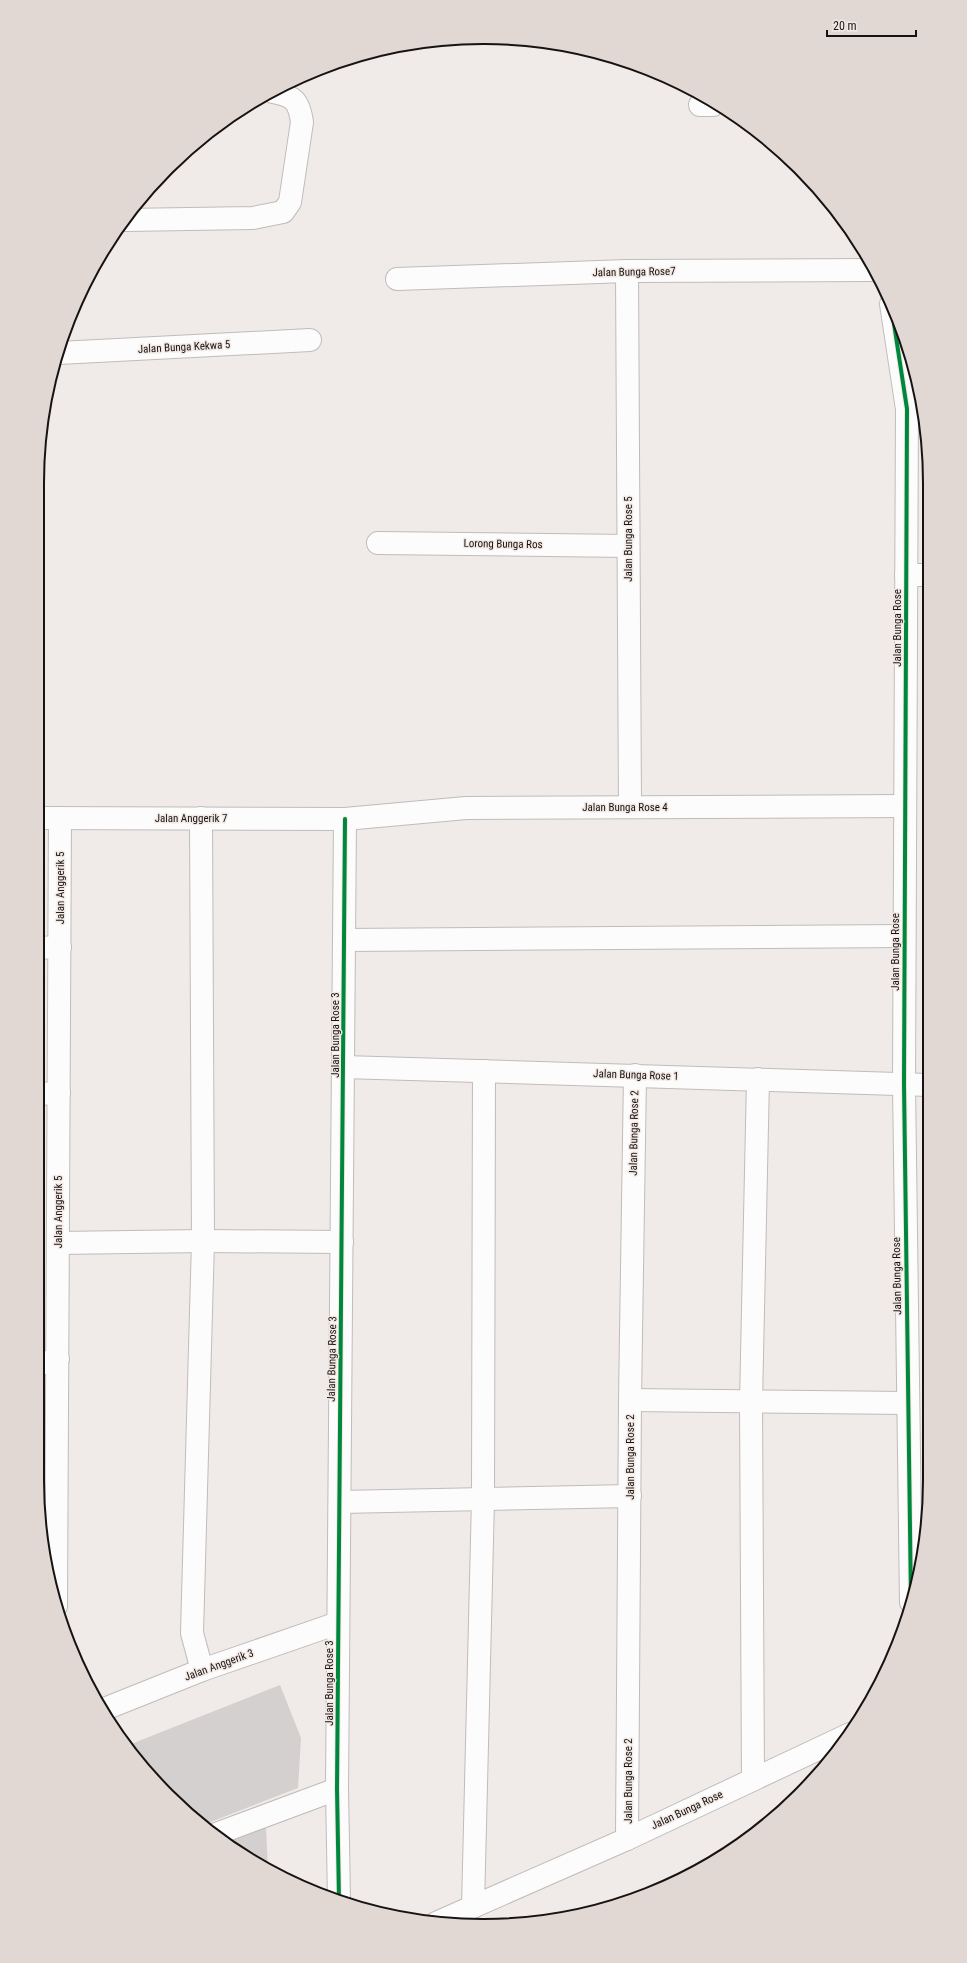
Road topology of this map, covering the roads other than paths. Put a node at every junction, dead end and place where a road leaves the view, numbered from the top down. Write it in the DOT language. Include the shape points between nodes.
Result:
graph roads {
  1 [pos="281,93"];
  2 [pos="132,220"];
  3 [pos="867,270"];
  4 [pos="627,271"];
  5 [pos="397,279"];
  6 [pos="898,338"];
  7 [pos="310,340"];
  8 [pos="64,353"];
  9 [pos="914,409"];
  10 [pos="378,543"];
  11 [pos="628,546"];
  12 [pos="916,575"];
  13 [pos="905,806"];
  14 [pos="630,807"];
  15 [pos="44,818"];
  16 [pos="60,818"];
  17 [pos="200,818"];
  18 [pos="345,819"];
  19 [pos="904,936"];
  20 [pos="344,940"];
  21 [pos="60,947"];
  22 [pos="44,948"];
  23 [pos="344,1066"];
  24 [pos="484,1071"];
  25 [pos="635,1075"];
  26 [pos="758,1079"];
  27 [pos="904,1084"];
  28 [pos="923,1085"];
  29 [pos="59,1093"];
  30 [pos="44,1094"];
  31 [pos="203,1241"];
  32 [pos="342,1242"];
  33 [pos="58,1243"];
  34 [pos="58,1359"];
  35 [pos="44,1363"];
  36 [pos="630,1400"];
  37 [pos="751,1402"];
  38 [pos="907,1403"];
  39 [pos="630,1496"];
  40 [pos="483,1499"];
  41 [pos="340,1502"];
  42 [pos="49,1509"];
  43 [pos="53,1571"];
  44 [pos="911,1583"];
  45 [pos="338,1623"];
  46 [pos="202,1670"];
  47 [pos="108,1708"];
  48 [pos="837,1740"];
  49 [pos="753,1779"];
  50 [pos="337,1790"];
  51 [pos="221,1832"];
  52 [pos="627,1839"];
  53 [pos="339,1895"];
  54 [pos="473,1907"];
  55 [pos="449,1917"];
  1 -- 2 [label="street" via="296,101 302,122 290,202 283,212 254,218"];
  3 -- 4 [label="street, Jalan Bunga Rose7"];
  4 -- 5 [label="street, Jalan Bunga Rose7"];
  4 -- 11 [label="street, Jalan Bunga Rose 5"];
  6 -- 9 [label="street, Jalan Bunga Rose"];
  7 -- 8 [label="street, Jalan Bunga Kekwa 5"];
  9 -- 12 [label="street, Jalan Bunga Rose"];
  10 -- 11 [label="street, Lorong Bunga Ros"];
  11 -- 14 [label="street, Jalan Bunga Rose 5"];
  12 -- 13 [label="street, Jalan Bunga Rose"];
  13 -- 14 [label="street, Jalan Bunga Rose 4"];
  13 -- 19 [label="street, Jalan Bunga Rose"];
  14 -- 18 [label="street, Jalan Bunga Rose 4" via="466,808"];
  15 -- 16 [label="street, Jalan Anggerik 7"];
  16 -- 17 [label="street, Jalan Anggerik 7"];
  16 -- 21 [label="street, Jalan Anggerik 5"];
  17 -- 18 [label="street, Jalan Anggerik 7"];
  17 -- 31 [label="street"];
  18 -- 20 [label="street, Jalan Bunga Rose 3"];
  19 -- 20 [label="street"];
  19 -- 27 [label="street, Jalan Bunga Rose"];
  20 -- 23 [label="street, Jalan Bunga Rose 3"];
  21 -- 22 [label="street"];
  21 -- 29 [label="street, Jalan Anggerik 5"];
  23 -- 24 [label="street, Jalan Bunga Rose 1"];
  23 -- 32 [label="street, Jalan Bunga Rose 3"];
  24 -- 25 [label="street, Jalan Bunga Rose 1"];
  24 -- 40 [label="street"];
  25 -- 26 [label="street, Jalan Bunga Rose 1"];
  25 -- 36 [label="street, Jalan Bunga Rose 2"];
  26 -- 27 [label="street, Jalan Bunga Rose 1"];
  26 -- 37 [label="street"];
  27 -- 28 [label="street, Jalan Bunga Rose 1"];
  27 -- 38 [label="street, Jalan Bunga Rose"];
  29 -- 30 [label="street"];
  29 -- 33 [label="street, Jalan Anggerik 5"];
  31 -- 32 [label="street"];
  31 -- 33 [label="street"];
  31 -- 46 [label="street" via="192,1633"];
  32 -- 41 [label="street, Jalan Bunga Rose 3"];
  33 -- 34 [label="street, Jalan Anggerik 5"];
  34 -- 35 [label="street"];
  34 -- 42 [label="street, Jalan Anggerik 5"];
  36 -- 37 [label="street"];
  36 -- 39 [label="street, Jalan Bunga Rose 2"];
  37 -- 38 [label="street"];
  37 -- 49 [label="street"];
  38 -- 44 [label="street, Jalan Bunga Rose"];
  39 -- 40 [label="street"];
  39 -- 52 [label="street, Jalan Bunga Rose 2"];
  40 -- 41 [label="street"];
  40 -- 54 [label="street"];
  41 -- 45 [label="street, Jalan Bunga Rose 3"];
  42 -- 43 [label="street, Jalan Anggerik 5"];
  45 -- 46 [label="street, Jalan Anggerik 3"];
  45 -- 50 [label="street, Jalan Bunga Rose 3"];
  46 -- 47 [label="street, Jalan Anggerik 3"];
  48 -- 49 [label="street, Jalan Bunga Rose"];
  49 -- 52 [label="street, Jalan Bunga Rose"];
  50 -- 51 [label="street"];
  50 -- 53 [label="street, Jalan Bunga Rose 3"];
  52 -- 54 [label="street, Jalan Bunga Rose"];
  54 -- 55 [label="street, Jalan Bunga Rose"];
}
